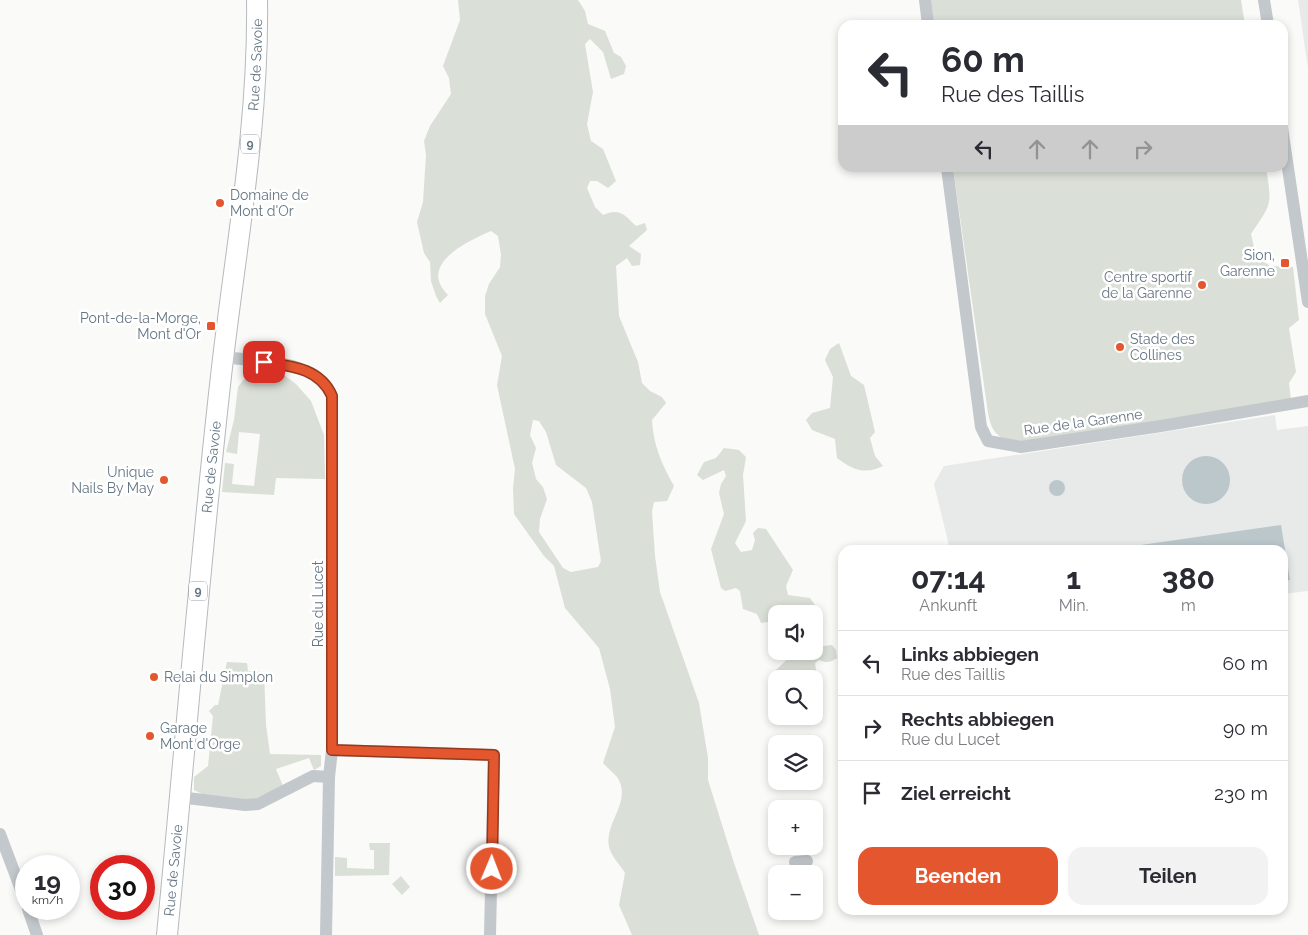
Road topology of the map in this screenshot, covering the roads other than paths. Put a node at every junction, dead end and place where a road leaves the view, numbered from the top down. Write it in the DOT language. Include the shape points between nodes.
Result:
graph roads {
  1 [pos="257,0"];
  2 [pos="926,0"];
  3 [pos="1264,0"];
  4 [pos="928,20"];
  5 [pos="1267,20"];
  6 [pos="1288,168"];
  7 [pos="948,172"];
  8 [pos="1308,302"];
  9 [pos="223,357"];
  10 [pos="1308,401"];
  11 [pos="332,750"];
  12 [pos="329,777"];
  13 [pos="179,797"];
  14 [pos="0,834"];
  15 [pos="15,873"];
  16 [pos="32,920"];
  17 [pos="37,935"];
  18 [pos="167,935"];
  19 [pos="326,935"];
  20 [pos="490,935"];
  1 -- 9 [label="main road, Rue de Savoie / 9" via="253,116"];
  2 -- 4 [label="street"];
  3 -- 5 [label="street"];
  6 -- 8 [label="street"];
  7 -- 10 [label="street, Rue de la Garenne" via="981,427 988,441 1020,447"];
  9 -- 11 [label="street, Rue du Lucet" via="300,368 327,384 332,396"];
  9 -- 13 [label="main road, Rue de Savoie / 9"];
  11 -- 12 [label="street, Rue du Lucet"];
  11 -- 20 [label="street" via="494,755"];
  12 -- 13 [label="street" via="312,776 258,804"];
  12 -- 19 [label="street, Rue du Lucet"];
  13 -- 18 [label="main road, Rue de Savoie / 9"];
  14 -- 15 [label="street"];
  16 -- 17 [label="street"];
}
